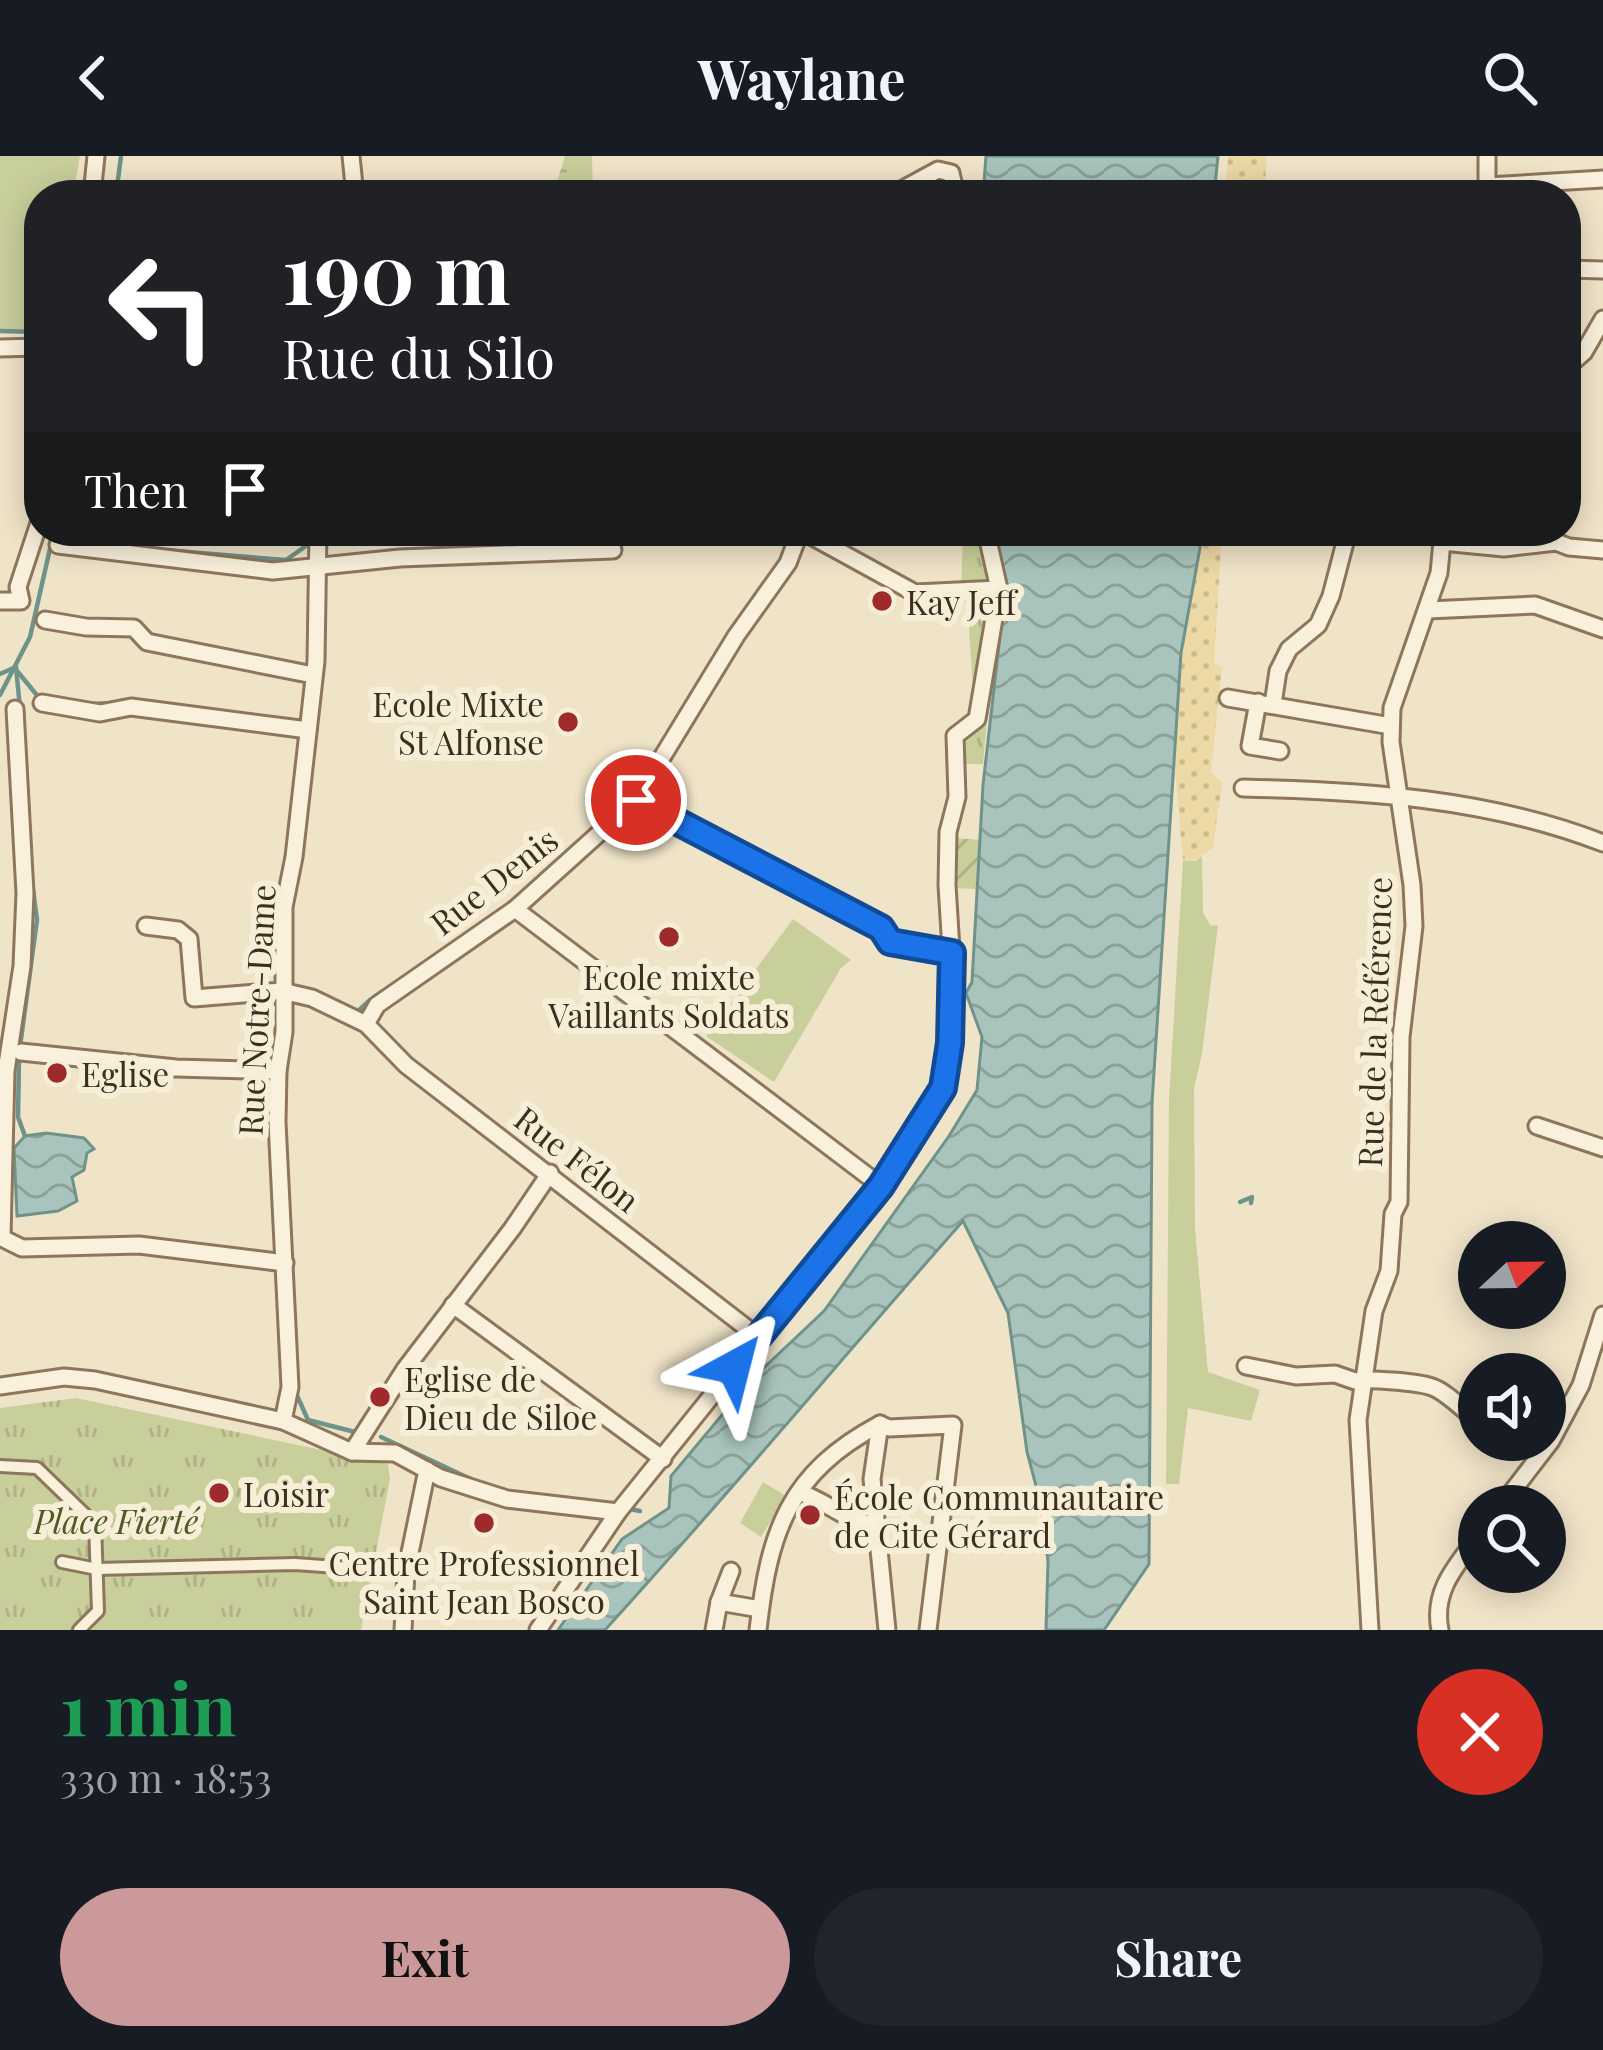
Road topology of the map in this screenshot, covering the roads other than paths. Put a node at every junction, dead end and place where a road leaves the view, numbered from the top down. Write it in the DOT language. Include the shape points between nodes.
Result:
graph roads {
  1 [pos="920,180"];
  2 [pos="953,180"];
  3 [pos="1603,319"];
  4 [pos="1581,355"];
  5 [pos="31,546"];
  6 [pos="66,546"];
  7 [pos="317,546"];
  8 [pos="795,546"];
  9 [pos="829,546"];
  10 [pos="989,546"];
  11 [pos="1344,546"];
  12 [pos="1442,546"];
  13 [pos="1568,546"];
  14 [pos="613,550"];
  15 [pos="1603,550"];
  16 [pos="315,566"];
  17 [pos="998,589"];
  18 [pos="0,601"];
  19 [pos="1428,610"];
  20 [pos="45,620"];
  21 [pos="1603,628"];
  22 [pos="313,675"];
  23 [pos="1228,698"];
  24 [pos="42,703"];
  25 [pos="1265,703"];
  26 [pos="15,710"];
  27 [pos="1391,726"];
  28 [pos="308,730"];
  29 [pos="1280,751"];
  30 [pos="1243,788"];
  31 [pos="1399,794"];
  32 [pos="636,800"];
  33 [pos="1603,843"];
  34 [pos="515,908"];
  35 [pos="146,926"];
  36 [pos="952,953"];
  37 [pos="282,991"];
  38 [pos="366,1024"];
  39 [pos="21,1052"];
  40 [pos="3,1071"];
  41 [pos="278,1071"];
  42 [pos="1537,1126"];
  43 [pos="1603,1148"];
  44 [pos="550,1173"];
  45 [pos="881,1186"];
  46 [pos="1,1237"];
  47 [pos="285,1263"];
  48 [pos="453,1305"];
  49 [pos="1603,1315"];
  50 [pos="757,1336"];
  51 [pos="1246,1366"];
  52 [pos="1367,1376"];
  53 [pos="0,1386"];
  54 [pos="1458,1405"];
  55 [pos="283,1421"];
  56 [pos="880,1424"];
  57 [pos="352,1452"];
  58 [pos="664,1459"];
  59 [pos="0,1466"];
  60 [pos="427,1470"];
  61 [pos="1517,1485"];
  62 [pos="799,1492"];
  63 [pos="617,1512"];
  64 [pos="874,1526"];
  65 [pos="62,1562"];
  66 [pos="1458,1563"];
  67 [pos="97,1569"];
  68 [pos="731,1571"];
  69 [pos="406,1572"];
  70 [pos="719,1602"];
  71 [pos="760,1609"];
  72 [pos="1370,1621"];
  73 [pos="79,1630"];
  74 [pos="403,1630"];
  75 [pos="538,1630"];
  76 [pos="714,1630"];
  77 [pos="758,1630"];
  78 [pos="887,1630"];
  79 [pos="928,1630"];
  80 [pos="1384,1630"];
  81 [pos="1440,1630"];
  1 -- 2 [label="street" via="938,170"];
  3 -- 4 [label="street"];
  5 -- 18 [label="street" via="18,587 22,601"];
  6 -- 16 [label="street" via="273,571"];
  7 -- 16 [label="street, Rue Notre-Dame"];
  8 -- 32 [label="street, Rue Denis"];
  9 -- 17 [label="street" via="915,593"];
  10 -- 17 [label="street"];
  11 -- 25 [label="street" via="1318,625 1289,649"];
  12 -- 19 [label="street, Rue de la Référence"];
  13 -- 15 [label="street"];
  14 -- 16 [label="street"];
  16 -- 22 [label="street, Rue Notre-Dame"];
  17 -- 36 [label="street" via="977,718 955,736"];
  19 -- 21 [label="street" via="1535,605"];
  19 -- 27 [label="street, Rue de la Référence"];
  20 -- 22 [label="street" via="134,628 147,642"];
  22 -- 28 [label="street, Rue Notre-Dame"];
  23 -- 25 [label="street"];
  24 -- 28 [label="street"];
  25 -- 27 [label="street"];
  25 -- 29 [label="street" via="1250,746"];
  26 -- 40 [label="street" via="25,893"];
  27 -- 31 [label="street, Rue de la Référence"];
  28 -- 37 [label="street, Rue Notre-Dame" via="284,907"];
  30 -- 31 [label="street"];
  31 -- 33 [label="street" via="1518,815"];
  31 -- 52 [label="street, Rue de la Référence" via="1414,926 1401,1037 1399,1202"];
  32 -- 34 [label="street, Rue Denis"];
  32 -- 36 [label="street" via="881,928 890,942"];
  34 -- 38 [label="street, Rue Denis" via="377,1005"];
  34 -- 45 [label="street"];
  35 -- 37 [label="street" via="189,939 194,998"];
  36 -- 45 [label="street" via="943,1088"];
  37 -- 38 [label="street, Rue Félon"];
  37 -- 41 [label="street, Rue Notre-Dame"];
  38 -- 44 [label="street, Rue Félon" via="406,1065"];
  39 -- 41 [label="street"];
  40 -- 46 [label="street"];
  41 -- 47 [label="street, Rue Notre-Dame"];
  42 -- 43 [label="street"];
  44 -- 48 [label="street"];
  44 -- 50 [label="street, Rue Félon"];
  45 -- 50 [label="street"];
  46 -- 47 [label="street" via="22,1248 139,1245"];
  47 -- 55 [label="street, Rue Notre-Dame" via="290,1387"];
  48 -- 57 [label="street"];
  48 -- 58 [label="street"];
  49 -- 61 [label="street" via="1581,1385"];
  50 -- 58 [label="street"];
  51 -- 52 [label="street"];
  52 -- 54 [label="street" via="1438,1389"];
  52 -- 72 [label="street, Rue de la Référence" via="1358,1426"];
  53 -- 55 [label="street" via="95,1380"];
  55 -- 57 [label="street"];
  56 -- 62 [label="street" via="840,1449"];
  56 -- 64 [label="street"];
  56 -- 79 [label="street" via="953,1426"];
  57 -- 60 [label="street" via="395,1453"];
  58 -- 63 [label="street"];
  59 -- 67 [label="street" via="37,1468 95,1524"];
  60 -- 63 [label="street" via="507,1499"];
  60 -- 69 [label="street"];
  62 -- 64 [label="street"];
  62 -- 71 [label="street" via="776,1527"];
  63 -- 75 [label="street"];
  64 -- 78 [label="street"];
  65 -- 67 [label="street"];
  66 -- 81 [label="street" via="1444,1581"];
  67 -- 69 [label="street" via="295,1564"];
  67 -- 73 [label="street" via="98,1611"];
  68 -- 70 [label="street"];
  69 -- 74 [label="street"];
  70 -- 71 [label="street"];
  70 -- 76 [label="street"];
  71 -- 77 [label="street"];
  72 -- 80 [label="street"];
}
